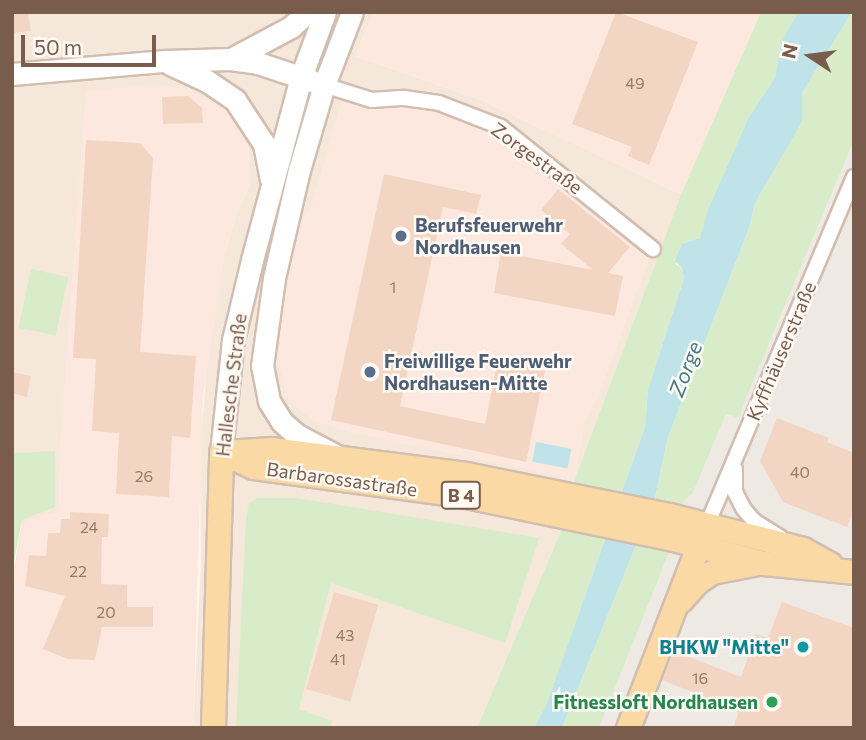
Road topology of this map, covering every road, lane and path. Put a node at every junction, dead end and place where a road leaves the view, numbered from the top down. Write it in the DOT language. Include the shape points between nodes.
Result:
graph roads {
  1 [pos="307,12"];
  2 [pos="325,12"];
  3 [pos="352,12"];
  4 [pos="230,60"];
  5 [pos="165,61"];
  6 [pos="12,74"];
  7 [pos="301,77"];
  8 [pos="324,85"];
  9 [pos="854,177"];
  10 [pos="272,184"];
  11 [pos="653,248"];
  12 [pos="221,452"];
  13 [pos="339,457"];
  14 [pos="735,461"];
  15 [pos="568,504"];
  16 [pos="707,525"];
  17 [pos="676,529"];
  18 [pos="697,546"];
  19 [pos="803,549"];
  20 [pos="764,563"];
  21 [pos="847,570"];
  22 [pos="667,624"];
  23 [pos="214,728"];
  24 [pos="628,728"];
  1 -- 4 [label="main road" via="282,33"];
  2 -- 7 [label="main road, Hallesche Straße"];
  3 -- 8 [label="main road, Hallesche Straße"];
  4 -- 5 [label="main road"];
  4 -- 7 [label="main road" via="258,63"];
  5 -- 6 [label="main road"];
  5 -- 10 [label="main road" via="235,100 264,144"];
  7 -- 8 [label="main road"];
  7 -- 10 [label="main road, Hallesche Straße"];
  8 -- 11 [label="street, Zorgestraße" via="372,100 439,103 500,127"];
  8 -- 13 [label="main road, Hallesche Straße" via="274,278 262,366 269,401 282,422"];
  9 -- 14 [label="street, Kyffhäuserstraße"];
  10 -- 12 [label="main road, Hallesche Straße" via="233,340"];
  12 -- 13 [label="main road, Barbarossastraße / B 4" via="272,449"];
  12 -- 15 [label="main road, Barbarossastraße / B 4" via="253,467 461,495"];
  12 -- 23 [label="main road, Hallesche Straße"];
  13 -- 15 [label="main road, Barbarossastraße / B 4" via="466,474"];
  14 -- 16 [label="street, Kyffhäuserstraße"];
  14 -- 19 [label="street, Barbarossastraße" via="735,492 747,514"];
  15 -- 17 [label="main road, Barbarossastraße / B 4"];
  16 -- 17 [label="main road, Barbarossastraße / B 4"];
  16 -- 18 [label="main road"];
  16 -- 19 [label="main road, Barbarossastraße / B 4"];
  17 -- 18 [label="main road, Barbarossastraße / B 4"];
  18 -- 20 [label="main road, Barbarossastraße / B 4"];
  18 -- 22 [label="main road"];
  19 -- 21 [label="main road, Barbarossastraße / B 4"];
  20 -- 21 [label="main road, Barbarossastraße / B 4"];
  20 -- 22 [label="main road, B 4" via="705,575 685,594"];
  22 -- 24 [label="main road, B 4"];
}
